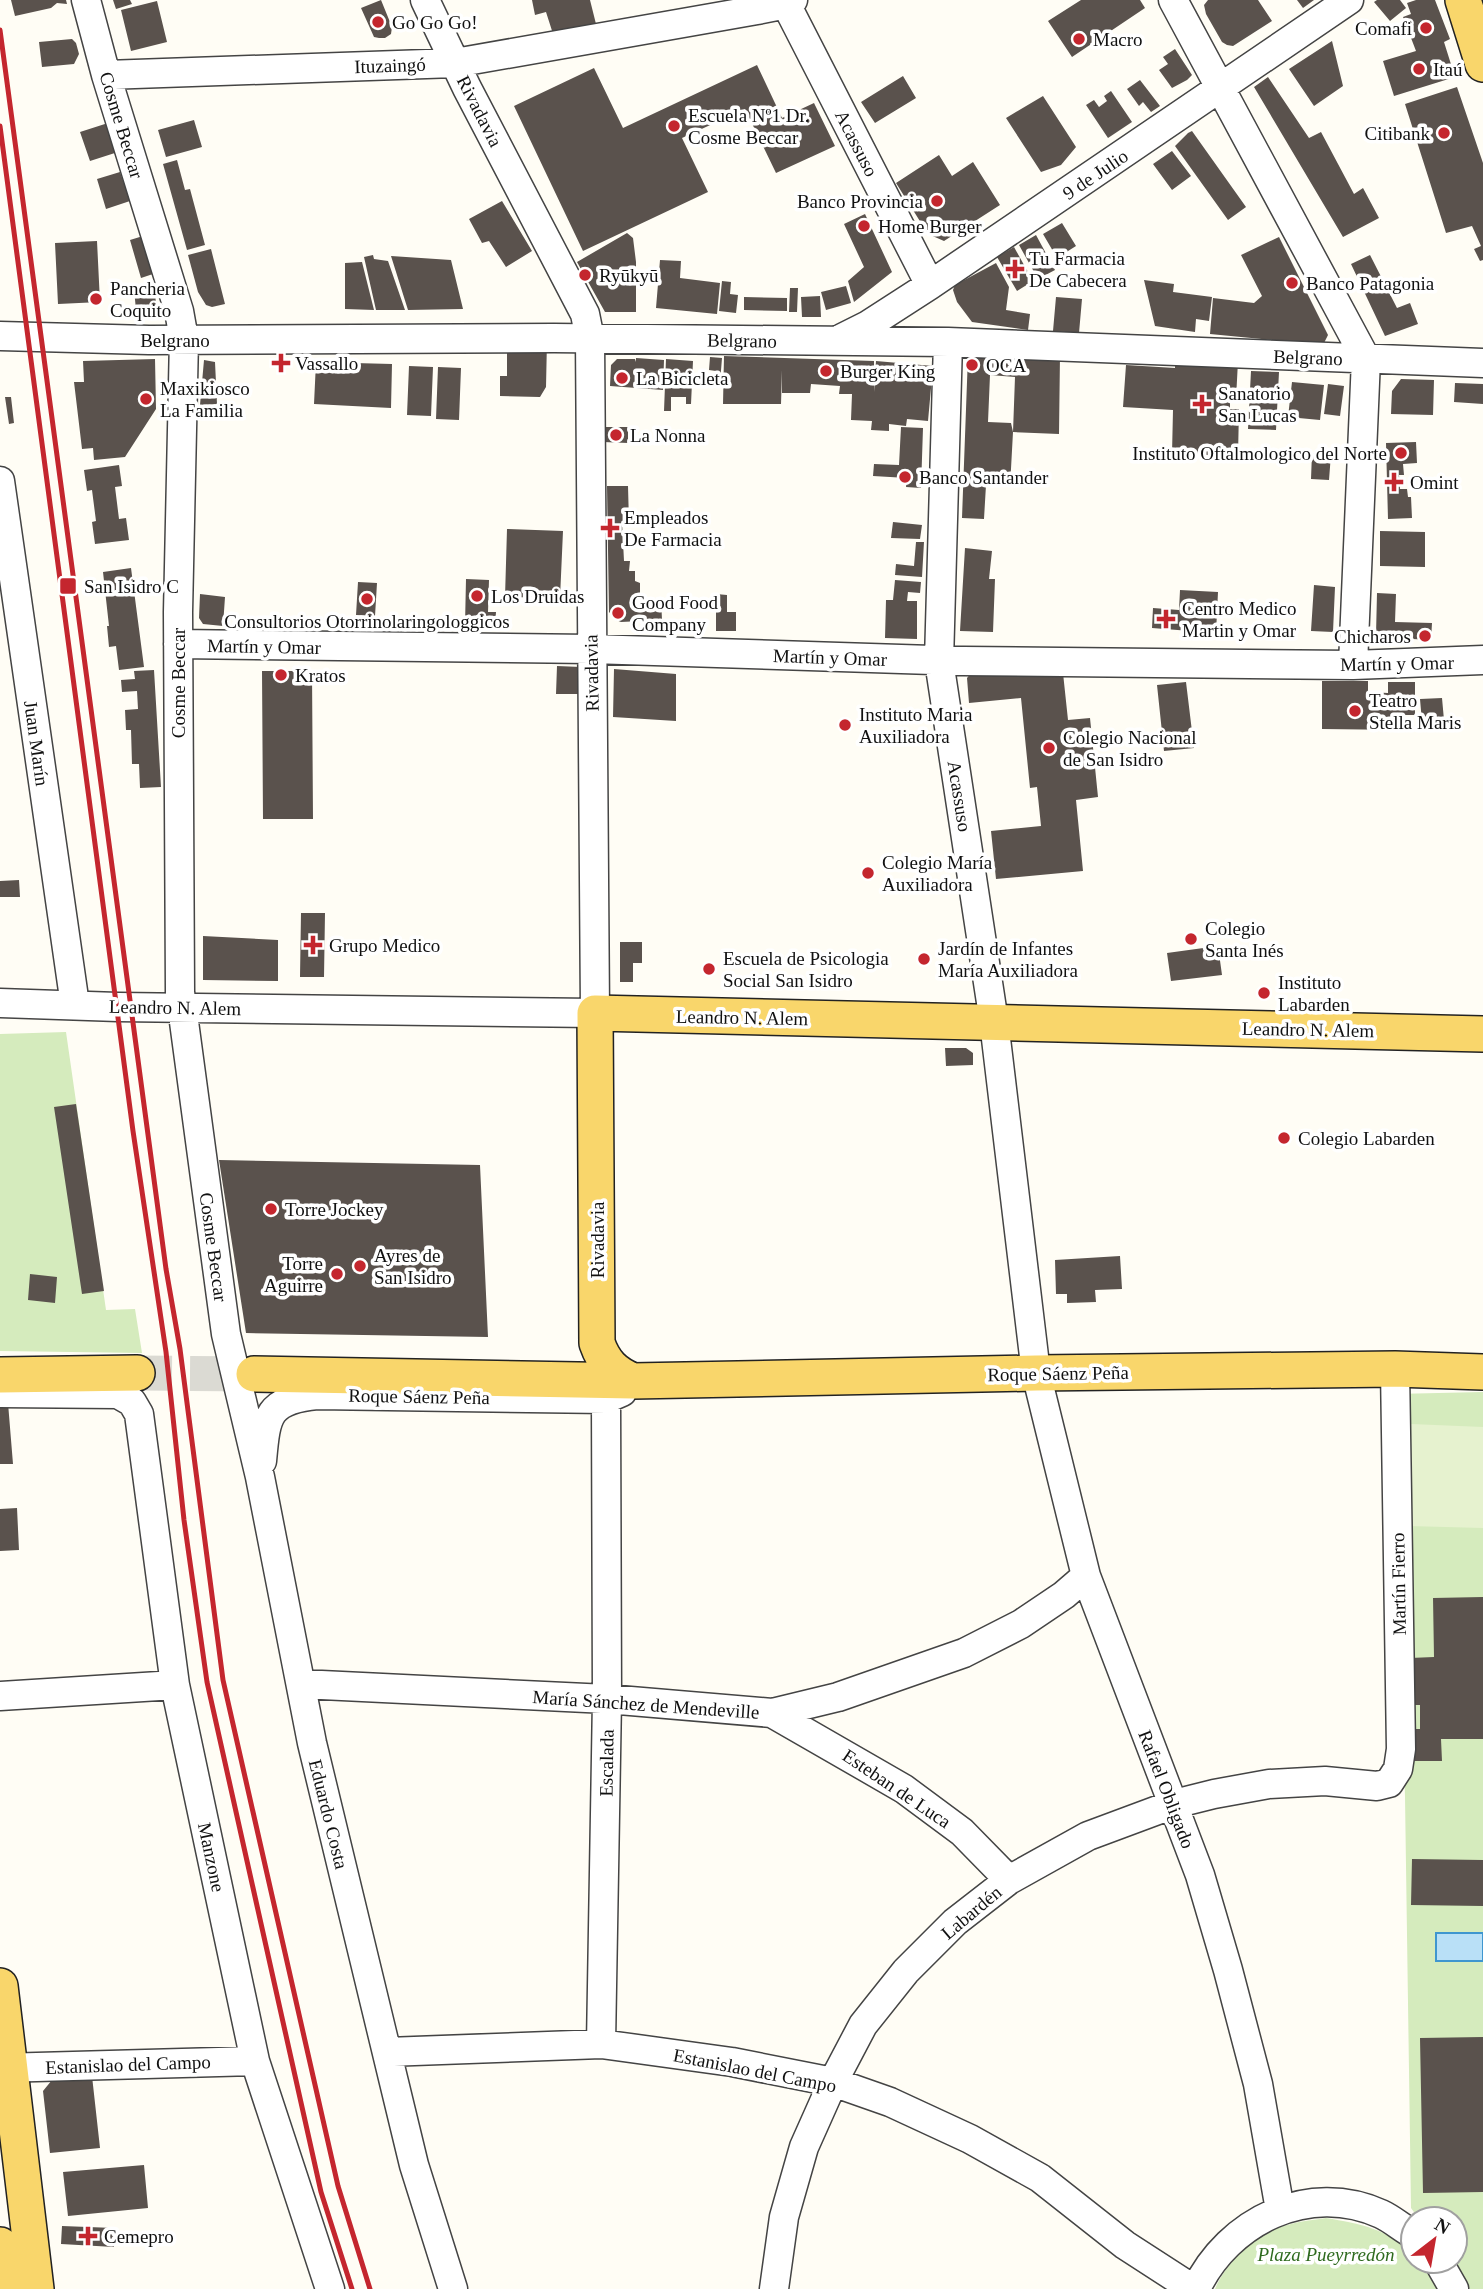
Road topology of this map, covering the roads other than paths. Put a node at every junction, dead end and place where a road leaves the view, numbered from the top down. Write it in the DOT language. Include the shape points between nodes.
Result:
graph roads {
  1 [pos="86,0"];
  2 [pos="425,0"];
  3 [pos="1173,0"];
  4 [pos="1349,0"];
  5 [pos="1463,0"];
  6 [pos="788,1"];
  7 [pos="455,63"];
  8 [pos="1483,64"];
  9 [pos="106,75"];
  10 [pos="1221,88"];
  11 [pos="930,285"];
  12 [pos="0,337"];
  13 [pos="590,339"];
  14 [pos="184,340"];
  15 [pos="837,341"];
  16 [pos="948,342"];
  17 [pos="1366,359"];
  18 [pos="1483,363"];
  19 [pos="0,481"];
  20 [pos="11,643"];
  21 [pos="178,645"];
  22 [pos="591,649"];
  23 [pos="1483,660"];
  24 [pos="939,661"];
  25 [pos="1353,665"];
  26 [pos="0,1003"];
  27 [pos="75,1005"];
  28 [pos="181,1007"];
  29 [pos="595,1013"];
  30 [pos="994,1022"];
  31 [pos="1483,1034"];
  32 [pos="226,1334"];
  33 [pos="586,1353"];
  34 [pos="1395,1369"];
  35 [pos="1483,1371"];
  36 [pos="137,1373"];
  37 [pos="1036,1373"];
  38 [pos="254,1374"];
  39 [pos="0,1375"];
  40 [pos="531,1378"];
  41 [pos="620,1390"];
  42 [pos="0,1393"];
  43 [pos="260,1477"];
  44 [pos="1086,1576"];
  45 [pos="175,1685"];
  46 [pos="301,1685"];
  47 [pos="0,1696"];
  48 [pos="607,1699"];
  49 [pos="772,1713"];
  50 [pos="1377,1786"];
  51 [pos="1174,1804"];
  52 [pos="1009,1880"];
  53 [pos="0,1986"];
  54 [pos="601,2044"];
  55 [pos="387,2052"];
  56 [pos="256,2061"];
  57 [pos="5,2068"];
  58 [pos="833,2082"];
  59 [pos="1280,2210"];
  60 [pos="1399,2226"];
  61 [pos="0,2245"];
  62 [pos="6,2289"];
  63 [pos="36,2289"];
  64 [pos="330,2289"];
  65 [pos="453,2289"];
  66 [pos="774,2289"];
  67 [pos="1194,2289"];
  1 -- 9 [label="street, Cosme Beccar"];
  2 -- 7 [label="street, Rivadavia"];
  3 -- 10 [label="street"];
  4 -- 10 [label="street, 9 de Julio"];
  5 -- 8 [label="main road"];
  6 -- 7 [label="street, Ituzaingó"];
  6 -- 11 [label="street, Acassuso"];
  7 -- 9 [label="street, Ituzaingó"];
  7 -- 13 [label="street, Rivadavia" via="585,314"];
  9 -- 14 [label="street, Cosme Beccar"];
  10 -- 11 [label="street, 9 de Julio"];
  10 -- 17 [label="street"];
  11 -- 15 [label="street, 9 de Julio"];
  12 -- 14 [label="street, Belgrano"];
  13 -- 14 [label="street, Belgrano"];
  13 -- 15 [label="street, Belgrano"];
  13 -- 22 [label="street, Rivadavia"];
  14 -- 21 [label="street, Cosme Beccar"];
  15 -- 16 [label="street, Belgrano"];
  16 -- 17 [label="street, Belgrano"];
  16 -- 24 [label="street, Acassuso"];
  17 -- 18 [label="street, Belgrano"];
  17 -- 25 [label="street"];
  19 -- 20 [label="street, Juan Marín"];
  20 -- 27 [label="street, Juan Marín"];
  21 -- 22 [label="street, Martín y Omar"];
  21 -- 28 [label="street, Cosme Beccar"];
  22 -- 24 [label="street, Martín y Omar"];
  22 -- 29 [label="street, Rivadavia"];
  23 -- 25 [label="street, Martín y Omar"];
  24 -- 25 [label="street, Martín y Omar"];
  24 -- 30 [label="street, Acassuso"];
  26 -- 27 [label="street, Leandro N. Alem"];
  27 -- 28 [label="street, Leandro N. Alem"];
  28 -- 29 [label="street, Leandro N. Alem"];
  28 -- 32 [label="street, Cosme Beccar"];
  29 -- 30 [label="main road, Leandro N. Alem"];
  29 -- 33 [label="main road, Rivadavia"];
  30 -- 31 [label="main road, Leandro N. Alem"];
  30 -- 37 [label="street, Acassuso"];
  32 -- 33 [label="street, Roque Sáenz Peña" via="242,1353 261,1362"];
  32 -- 43 [label="street, Eduardo Costa"];
  33 -- 40 [label="main road" via="556,1372"];
  33 -- 41 [label="main road" via="619,1376"];
  34 -- 35 [label="main road, Roque Sáenz Peña"];
  34 -- 37 [label="main road, Roque Sáenz Peña"];
  34 -- 50 [label="street, Martín Fierro" via="1401,1749 1394,1776"];
  36 -- 39 [label="main road"];
  37 -- 41 [label="main road, Roque Sáenz Peña"];
  37 -- 44 [label="street, Rafael Obligado"];
  38 -- 40 [label="main road, Roque Sáenz Peña"];
  40 -- 41 [label="main road, Roque Sáenz Peña"];
  41 -- 43 [label="street, Roque Sáenz Peña" via="292,1397 274,1409 265,1427"];
  41 -- 48 [label="street, Escalada"];
  42 -- 45 [label="street, Manzone" via="118,1394 132,1402 139,1414"];
  43 -- 46 [label="street, Eduardo Costa"];
  44 -- 49 [label="street, María Sánchez de Mendeville" via="1021,1624 964,1653 838,1697"];
  44 -- 51 [label="street, Rafael Obligado"];
  45 -- 47 [label="street"];
  45 -- 56 [label="street, Manzone"];
  46 -- 48 [label="street, María Sánchez de Mendeville"];
  46 -- 55 [label="street, Eduardo Costa"];
  48 -- 49 [label="street, María Sánchez de Mendeville"];
  48 -- 54 [label="street, Escalada"];
  49 -- 52 [label="street, Esteban de Luca" via="904,1789 962,1832"];
  50 -- 51 [label="street, Labardén" via="1325,1781 1269,1784"];
  51 -- 52 [label="street, Labardén" via="1088,1836"];
  51 -- 59 [label="street, Rafael Obligado" via="1200,1875 1258,2084"];
  52 -- 58 [label="street, Labardén" via="955,1922 906,1971 863,2025"];
  53 -- 57 [label="main road"];
  54 -- 55 [label="street, Estanislao del Campo"];
  54 -- 58 [label="street, Estanislao del Campo" via="733,2062"];
  55 -- 65 [label="street, Eduardo Costa" via="414,2165"];
  56 -- 57 [label="street, Estanislao del Campo"];
  56 -- 64 [label="street, Manzone"];
  57 -- 63 [label="main road"];
  58 -- 66 [label="street, Labardén" via="800,2159 784,2217"];
  58 -- 67 [label="street, Estanislao del Campo" via="970,2139 1040,2178 1125,2245"];
  59 -- 60 [label="street" via="1320,2203 1351,2205"];
  59 -- 67 [label="street" via="1249,2225 1223,2247"];
  61 -- 62 [label="main road"];
}
